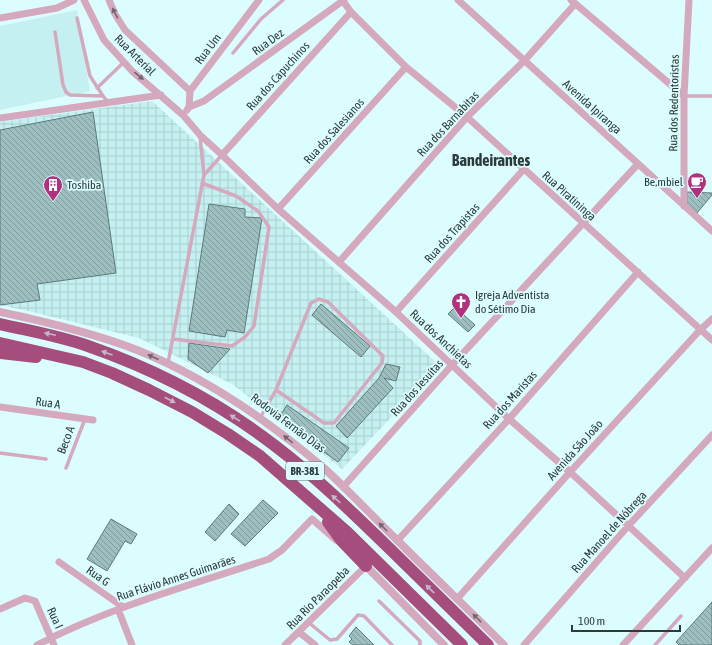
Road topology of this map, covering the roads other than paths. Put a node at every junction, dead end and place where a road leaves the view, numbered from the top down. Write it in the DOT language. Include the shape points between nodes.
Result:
graph roads {
  1 [pos="74,0"];
  2 [pos="84,0"];
  3 [pos="109,0"];
  4 [pos="259,0"];
  5 [pos="283,0"];
  6 [pos="344,0"];
  7 [pos="458,0"];
  8 [pos="687,1"];
  9 [pos="573,2"];
  10 [pos="351,12"];
  11 [pos="0,18"];
  12 [pos="78,18"];
  13 [pos="55,32"];
  14 [pos="233,53"];
  15 [pos="524,60"];
  16 [pos="124,62"];
  17 [pos="406,67"];
  18 [pos="97,88"];
  19 [pos="190,91"];
  20 [pos="161,95"];
  21 [pos="103,96"];
  22 [pos="684,96"];
  23 [pos="712,96"];
  24 [pos="108,102"];
  25 [pos="189,107"];
  26 [pos="183,115"];
  27 [pos="467,117"];
  28 [pos="0,118"];
  29 [pos="200,136"];
  30 [pos="222,155"];
  31 [pos="638,164"];
  32 [pos="524,170"];
  33 [pos="204,175"];
  34 [pos="202,183"];
  35 [pos="684,206"];
  36 [pos="278,209"];
  37 [pos="582,222"];
  38 [pos="712,231"];
  39 [pos="339,262"];
  40 [pos="638,272"];
  41 [pos="0,312"];
  42 [pos="396,312"];
  43 [pos="712,319"];
  44 [pos="0,324"];
  45 [pos="700,330"];
  46 [pos="173,339"];
  47 [pos="712,340"];
  48 [pos="0,343"];
  49 [pos="0,353"];
  50 [pos="83,362"];
  51 [pos="168,364"];
  52 [pos="452,365"];
  53 [pos="276,390"];
  54 [pos="0,407"];
  55 [pos="260,418"];
  56 [pos="85,419"];
  57 [pos="508,419"];
  58 [pos="93,420"];
  59 [pos="712,435"];
  60 [pos="0,453"];
  61 [pos="46,459"];
  62 [pos="66,468"];
  63 [pos="570,472"];
  64 [pos="343,487"];
  65 [pos="316,506"];
  66 [pos="629,525"];
  67 [pos="397,541"];
  68 [pos="712,548"];
  69 [pos="59,562"];
  70 [pos="366,566"];
  71 [pos="685,578"];
  72 [pos="457,598"];
  73 [pos="379,601"];
  74 [pos="121,608"];
  75 [pos="0,609"];
  76 [pos="681,616"];
  77 [pos="308,622"];
  78 [pos="299,632"];
  79 [pos="52,637"];
  80 [pos="37,645"];
  81 [pos="54,645"];
  82 [pos="132,645"];
  83 [pos="285,645"];
  84 [pos="315,645"];
  85 [pos="392,645"];
  86 [pos="420,645"];
  87 [pos="444,645"];
  88 [pos="462,645"];
  89 [pos="488,645"];
  90 [pos="504,645"];
  91 [pos="524,645"];
  92 [pos="623,645"];
  93 [pos="655,645"];
  1 -- 11 [label="street" via="57,8"];
  2 -- 16 [label="street, Rua Arterial" via="104,40"];
  19 -- 3 [label="street, Rua Arterial, one-way" via="125,30"];
  4 -- 19 [label="street, Rua Um"];
  5 -- 14 [label="lane" via="261,20"];
  6 -- 10 [label="street, Rua Piratininga"];
  6 -- 25 [label="street, Rua Dez" via="204,101"];
  7 -- 15 [label="street, Avenida Ipiranga"];
  8 -- 22 [label="street, Rua dos Redentoristas"];
  9 -- 15 [label="street, Rua dos Barnabitas"];
  9 -- 22 [label="street"];
  10 -- 17 [label="street, Rua Piratininga"];
  10 -- 30 [label="street, Rua dos Capuchinos"];
  12 -- 18 [label="lane" via="90,76"];
  13 -- 21 [label="lane" via="66,92"];
  15 -- 27 [label="street, Rua dos Barnabitas"];
  15 -- 31 [label="street, Avenida Ipiranga"];
  16 -- 18 [label="lane"];
  16 -- 20 [label="street, Rua Arterial, one-way"];
  17 -- 27 [label="street, Rua Piratininga"];
  17 -- 36 [label="street, Rua dos Salesianos"];
  18 -- 21 [label="lane"];
  19 -- 25 [label="street"];
  20 -- 24 [label="street"];
  20 -- 26 [label="street, Rua Arterial"];
  21 -- 24 [label="lane"];
  22 -- 23 [label="lane"];
  22 -- 35 [label="street, Rua dos Redentoristas"];
  24 -- 28 [label="street"];
  25 -- 26 [label="street"];
  26 -- 29 [label="street, Rua dos Anchietas"];
  27 -- 32 [label="street, Rua Piratininga"];
  27 -- 39 [label="street, Rua dos Barnabitas"];
  29 -- 30 [label="street, Rua dos Anchietas"];
  29 -- 33 [label="lane"];
  30 -- 33 [label="lane"];
  30 -- 36 [label="street, Rua dos Anchietas"];
  31 -- 35 [label="street, Avenida Ipiranga"];
  31 -- 37 [label="street, Rua dos Jesuítas"];
  32 -- 37 [label="street, Rua Piratininga"];
  32 -- 42 [label="street, Rua dos Trapistas"];
  33 -- 34 [label="lane"];
  34 -- 46 [label="lane"];
  34 -- 46 [label="lane" via="236,196 258,211 269,226 254,326 245,337 232,346"];
  35 -- 38 [label="street, Avenida Ipiranga"];
  36 -- 39 [label="street, Rua dos Anchietas"];
  37 -- 40 [label="street, Rua Piratininga"];
  37 -- 52 [label="street, Rua dos Jesuítas"];
  39 -- 42 [label="street, Rua dos Anchietas"];
  40 -- 45 [label="street, Rua Piratininga"];
  40 -- 57 [label="street, Rua dos Maristas"];
  51 -- 41 [label="street, Rodovia Fernão Dias / BR-381, one-way" via="96,336"];
  42 -- 52 [label="street, Rua dos Anchietas"];
  43 -- 45 [label="street, Avenida São João"];
  89 -- 44 [label="highway, BR-381, one-way" via="317,481 273,444 238,420 200,396 118,357 55,336"];
  45 -- 47 [label="street, Rua Piratininga"];
  45 -- 63 [label="street, Avenida São João"];
  46 -- 51 [label="lane"];
  48 -- 50 [label="highway, BR-381"];
  49 -- 50 [label="highway"];
  50 -- 65 [label="highway, BR-381, one-way" via="149,390 228,434 260,456"];
  51 -- 55 [label="street, Rodovia Fernão Dias / BR-381" via="231,398"];
  52 -- 57 [label="street, Rua dos Anchietas"];
  52 -- 64 [label="street, Rua dos Jesuítas"];
  53 -- 53 [label="lane" via="311,303 319,299 328,302 383,356 382,363 334,423 324,423"];
  53 -- 55 [label="lane"];
  54 -- 56 [label="street, Rua A"];
  64 -- 55 [label="street, Rodovia Fernão Dias / BR-381, one-way" via="285,436"];
  56 -- 58 [label="street, Rua A"];
  56 -- 62 [label="lane, Beco A"];
  57 -- 63 [label="street, Rua dos Anchietas"];
  57 -- 67 [label="street, Rua dos Maristas"];
  59 -- 66 [label="street, Rua Manoel de Nóbrega"];
  60 -- 61 [label="lane"];
  63 -- 66 [label="street, Rua dos Anchietas"];
  63 -- 72 [label="street, Avenida São João"];
  67 -- 64 [label="street, Rodovia Fernão Dias / BR-381, one-way"];
  65 -- 70 [label="highway, BR-381" via="341,540"];
  65 -- 88 [label="highway, BR-381" via="347,532"];
  66 -- 71 [label="street, Rua dos Anchietas"];
  66 -- 91 [label="street, Rua Manoel de Nóbrega"];
  67 -- 72 [label="street, Rodovia Fernão Dias / BR-381"];
  68 -- 71 [label="street"];
  69 -- 74 [label="street, Rua G"];
  70 -- 74 [label="street, Rua Flávio Annes Guimarães" via="312,519 282,550 269,559"];
  70 -- 77 [label="street, Rua Rio Paraopeba"];
  70 -- 87 [label="street, BR-381"];
  71 -- 92 [label="street"];
  90 -- 72 [label="street, Rodovia Fernão Dias / BR-381, one-way"];
  73 -- 86 [label="lane" via="420,641"];
  74 -- 79 [label="street, Rua Flávio Annes Guimarães"];
  74 -- 82 [label="street"];
  75 -- 79 [label="street, Rua I" via="26,598 35,601"];
  76 -- 93 [label="lane"];
  77 -- 78 [label="street, Rua Rio Paraopeba"];
  77 -- 85 [label="lane" via="330,640 337,639 358,615 364,616"];
  78 -- 83 [label="street, Rua Rio Paraopeba"];
  78 -- 84 [label="street"];
  79 -- 80 [label="street, Rua Flávio Annes Guimarães"];
  79 -- 81 [label="street, Rua I"];
}
